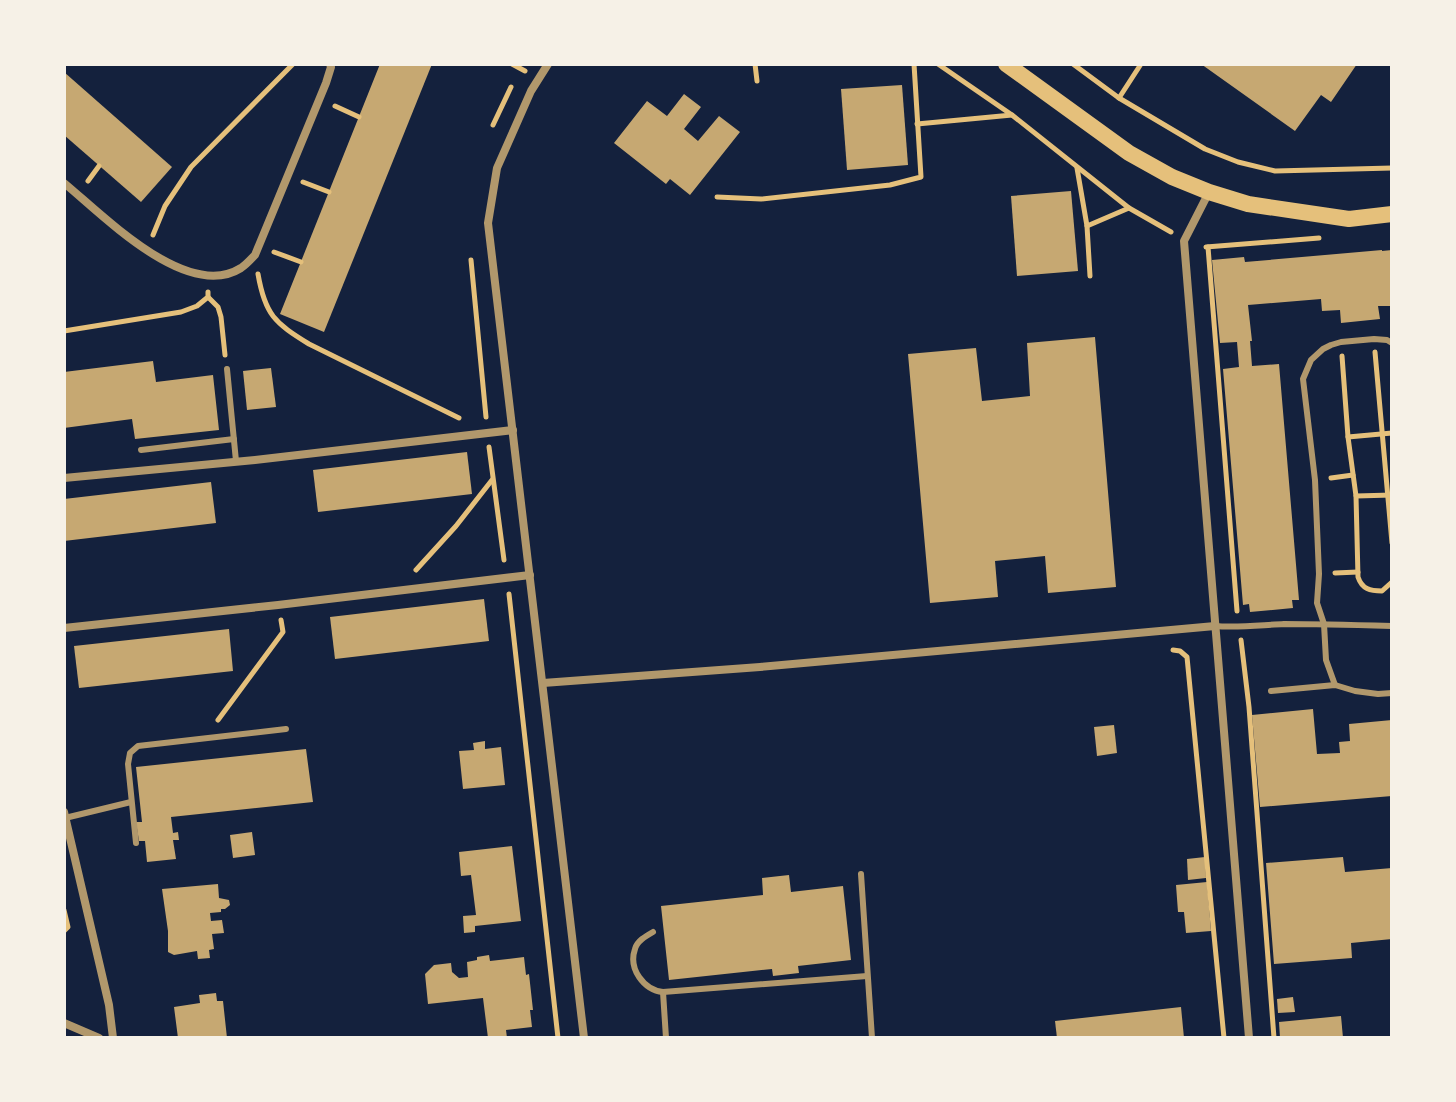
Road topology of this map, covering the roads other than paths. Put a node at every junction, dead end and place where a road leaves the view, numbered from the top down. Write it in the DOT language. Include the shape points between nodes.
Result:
graph roads {
  1 [pos="330,64"];
  2 [pos="548,64"];
  3 [pos="1006,64"];
  4 [pos="64,183"];
  5 [pos="1209,192"];
  6 [pos="1392,214"];
  7 [pos="1392,343"];
  8 [pos="227,369"];
  9 [pos="513,430"];
  10 [pos="234,439"];
  11 [pos="141,450"];
  12 [pos="236,461"];
  13 [pos="64,478"];
  14 [pos="530,575"];
  15 [pos="1324,624"];
  16 [pos="1215,626"];
  17 [pos="1392,626"];
  18 [pos="64,628"];
  19 [pos="543,683"];
  20 [pos="1335,685"];
  21 [pos="1271,691"];
  22 [pos="1392,693"];
  23 [pos="286,729"];
  24 [pos="131,802"];
  25 [pos="65,815"];
  26 [pos="136,843"];
  27 [pos="861,874"];
  28 [pos="653,932"];
  29 [pos="867,976"];
  30 [pos="663,992"];
  31 [pos="64,1023"];
  32 [pos="99,1038"];
  33 [pos="113,1038"];
  34 [pos="584,1038"];
  35 [pos="666,1038"];
  36 [pos="872,1038"];
  37 [pos="1249,1038"];
  1 -- 4 [label="street" via="257,250 239,269 220,275 183,270 146,251"];
  2 -- 9 [label="street" via="497,168 488,223"];
  3 -- 5 [label="main road" via="1129,153"];
  5 -- 6 [label="main road" via="1248,204 1349,219"];
  5 -- 16 [label="street" via="1184,241"];
  7 -- 15 [label="lane" via="1374,339 1323,349 1303,379 1315,480 1317,603"];
  8 -- 10 [label="lane"];
  9 -- 12 [label="street"];
  9 -- 14 [label="street"];
  10 -- 11 [label="lane"];
  10 -- 12 [label="lane"];
  12 -- 13 [label="street"];
  14 -- 18 [label="street"];
  14 -- 19 [label="street"];
  15 -- 16 [label="lane"];
  15 -- 17 [label="lane"];
  15 -- 20 [label="lane" via="1326,660"];
  16 -- 19 [label="street"];
  16 -- 37 [label="street"];
  19 -- 34 [label="street"];
  20 -- 21 [label="lane"];
  20 -- 22 [label="lane"];
  23 -- 24 [label="lane" via="138,746 128,764"];
  24 -- 25 [label="lane"];
  24 -- 26 [label="lane"];
  25 -- 33 [label="street"];
  27 -- 29 [label="lane"];
  28 -- 30 [label="lane" via="640,940 634,962 643,982"];
  29 -- 30 [label="lane"];
  29 -- 36 [label="lane"];
  30 -- 35 [label="lane"];
  31 -- 32 [label="street"];
}
